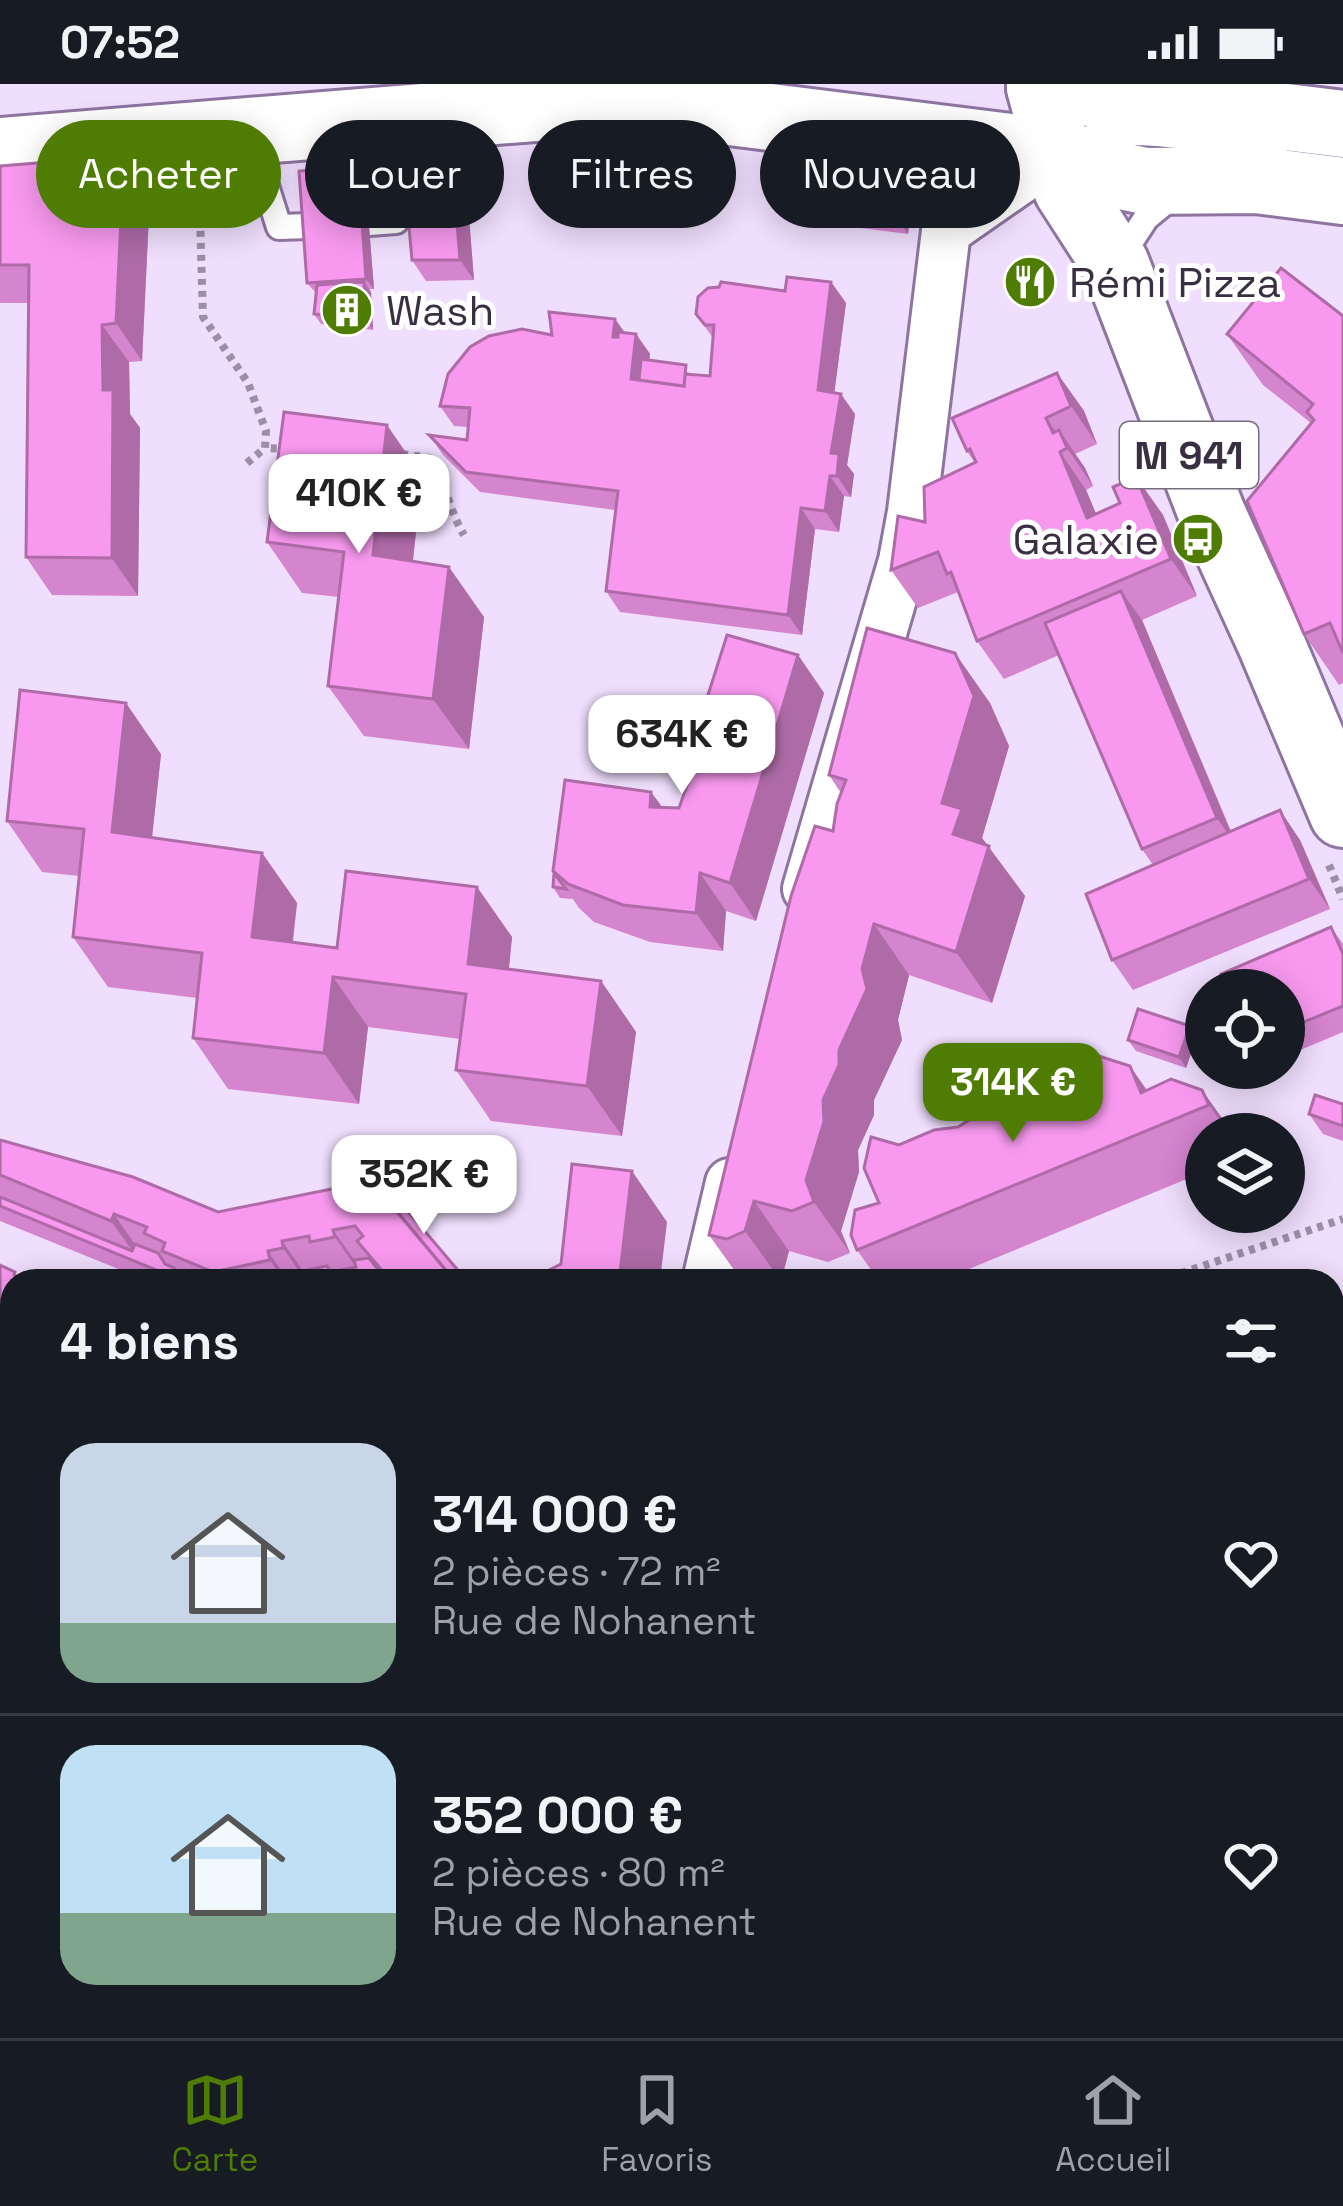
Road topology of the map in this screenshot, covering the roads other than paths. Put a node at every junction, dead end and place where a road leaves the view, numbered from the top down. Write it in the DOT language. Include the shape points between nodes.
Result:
graph roads {
  1 [pos="1038,86"];
  2 [pos="693,94"];
  3 [pos="407,118"];
  4 [pos="281,127"];
  5 [pos="36,148"];
  6 [pos="0,151"];
  7 [pos="1058,153"];
  8 [pos="1327,157"];
  9 [pos="1172,158"];
  10 [pos="1116,265"];
  11 [pos="1343,814"];
  12 [pos="795,928"];
  13 [pos="741,1138"];
  14 [pos="710,1269"];
  1 -- 7 [label="main road, M 941"];
  1 -- 8 [label="main road"];
  1 -- 9 [label="lane"];
  2 -- 3 [label="main road"];
  2 -- 7 [label="main road"];
  3 -- 4 [label="main road"];
  5 -- 6 [label="main road"];
  7 -- 9 [label="main road" via="1145,181"];
  7 -- 10 [label="main road, M 941" via="1067,189"];
  7 -- 12 [label="street" via="946,231 903,561"];
  8 -- 9 [label="main road" via="1256,180"];
  9 -- 10 [label="lane"];
  10 -- 11 [label="main road, M 941" via="1212,514"];
  13 -- 14 [label="street"];
}
